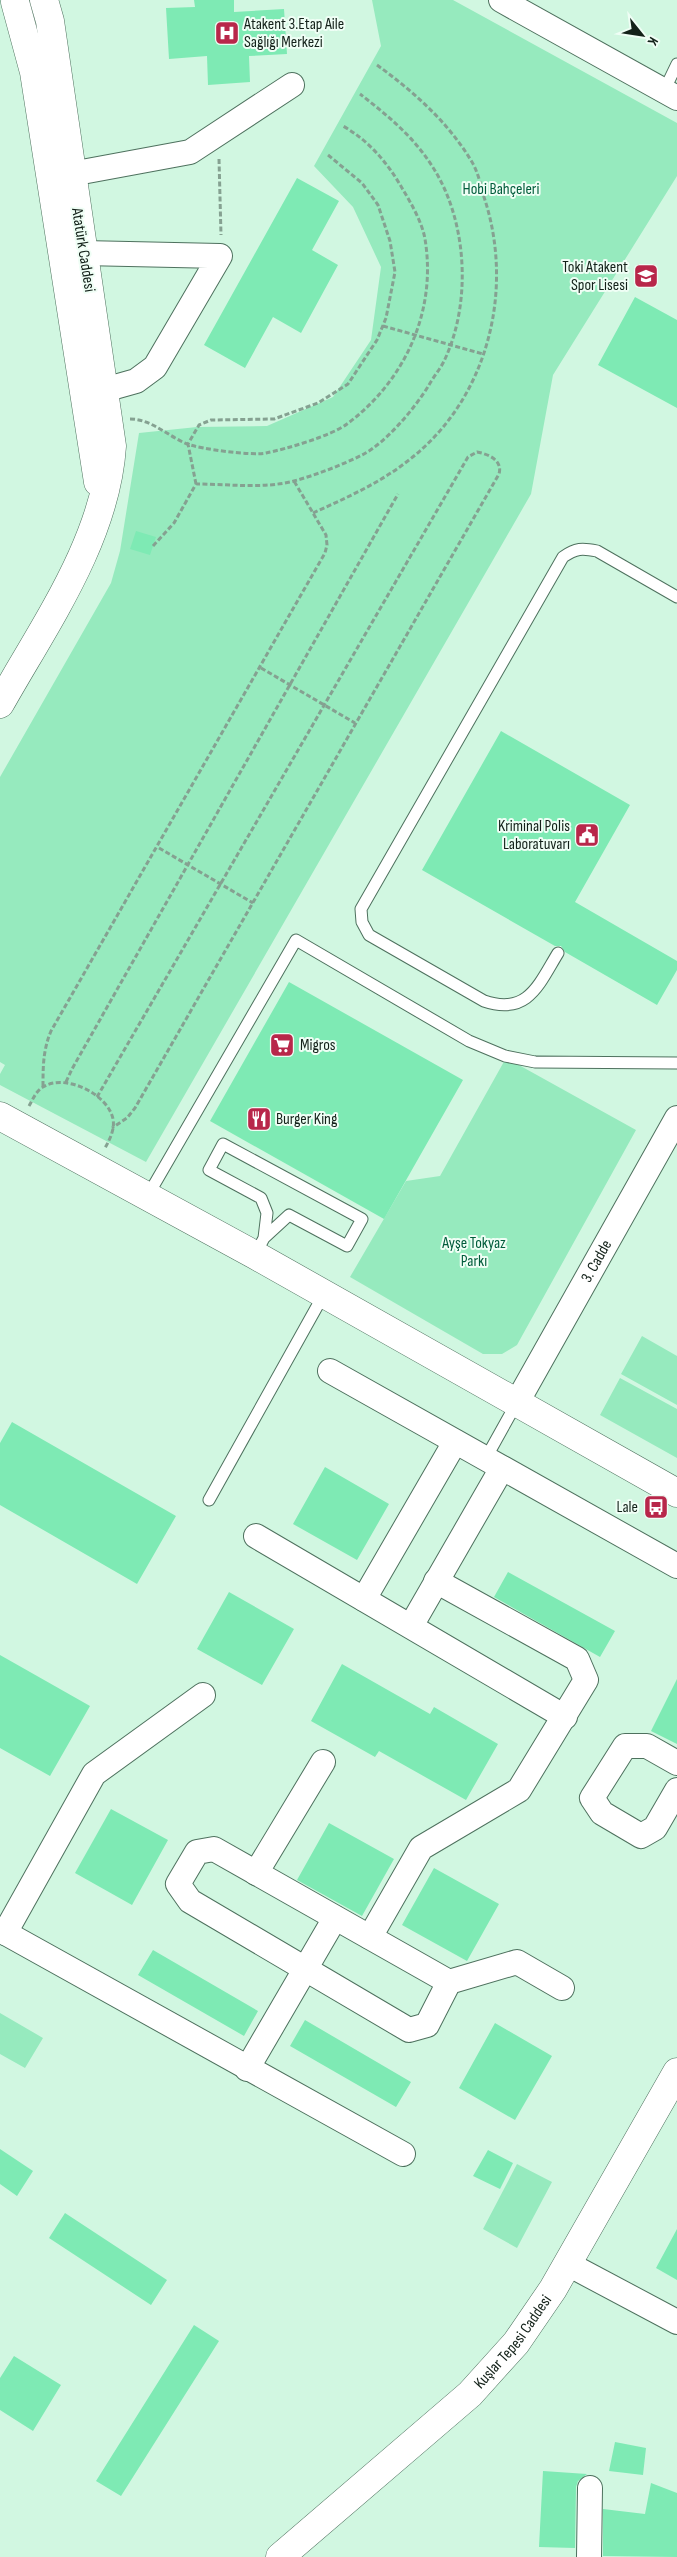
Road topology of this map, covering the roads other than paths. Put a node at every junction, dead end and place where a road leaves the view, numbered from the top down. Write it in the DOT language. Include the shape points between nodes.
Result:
graph roads {
  1 [pos="44,0"];
  2 [pos="501,0"];
  3 [pos="20,1"];
  4 [pos="677,64"];
  5 [pos="292,85"];
  6 [pos="671,95"];
  7 [pos="61,176"];
  8 [pos="73,253"];
  9 [pos="104,390"];
  10 [pos="101,500"];
  11 [pos="677,597"];
  12 [pos="0,704"];
  13 [pos="558,953"];
  14 [pos="677,1063"];
  15 [pos="677,1118"];
  16 [pos="9,1121"];
  17 [pos="147,1197"];
  18 [pos="260,1246"];
  19 [pos="324,1294"];
  20 [pos="330,1371"];
  21 [pos="516,1404"];
  22 [pos="456,1442"];
  23 [pos="494,1463"];
  24 [pos="677,1493"];
  25 [pos="209,1500"];
  26 [pos="256,1536"];
  27 [pos="677,1566"];
  28 [pos="436,1581"];
  29 [pos="364,1599"];
  30 [pos="410,1626"];
  31 [pos="203,1695"];
  32 [pos="565,1717"];
  33 [pos="323,1762"];
  34 [pos="677,1763"];
  35 [pos="677,1790"];
  36 [pos="256,1873"];
  37 [pos="335,1918"];
  38 [pos="2,1932"];
  39 [pos="370,1937"];
  40 [pos="305,1969"];
  41 [pos="449,1982"];
  42 [pos="562,1988"];
  43 [pos="247,2069"];
  44 [pos="677,2072"];
  45 [pos="402,2154"];
  46 [pos="568,2264"];
  47 [pos="677,2322"];
  48 [pos="590,2488"];
  49 [pos="280,2557"];
  50 [pos="589,2557"];
  1 -- 7 [label="street, Atatürk Caddesi" via="50,21"];
  2 -- 6 [label="street"];
  3 -- 7 [label="street, Atatürk Caddesi" via="34,72"];
  4 -- 6 [label="lane"];
  5 -- 7 [label="street" via="190,152"];
  7 -- 8 [label="street, Atatürk Caddesi"];
  8 -- 9 [label="street, Atatürk Caddesi"];
  8 -- 9 [label="street" via="220,256 155,367 136,381"];
  8 -- 10 [label="street, Atatürk Caddesi"];
  9 -- 10 [label="street, Atatürk Caddesi" via="112,446 110,472"];
  10 -- 12 [label="street, Atatürk Caddesi" via="88,546"];
  11 -- 13 [label="lane" via="597,551 575,549 563,557 361,910 362,922 369,934 494,1004 515,1004 534,994"];
  14 -- 17 [label="lane" via="535,1062 506,1056 469,1041 296,940"];
  15 -- 21 [label="street, 3. Cadde"];
  16 -- 17 [label="street"];
  17 -- 18 [label="street"];
  18 -- 18 [label="lane" via="289,1215 347,1246 362,1220 223,1144 209,1170 261,1198 267,1213"];
  18 -- 19 [label="street"];
  19 -- 21 [label="street"];
  19 -- 25 [label="lane"];
  20 -- 22 [label="street"];
  21 -- 23 [label="lane"];
  21 -- 24 [label="street"];
  22 -- 23 [label="street"];
  22 -- 29 [label="street"];
  23 -- 27 [label="street"];
  23 -- 28 [label="street"];
  26 -- 29 [label="street"];
  28 -- 30 [label="street"];
  28 -- 32 [label="street" via="577,1659 586,1680"];
  29 -- 30 [label="street"];
  30 -- 32 [label="street"];
  31 -- 38 [label="street" via="94,1774"];
  32 -- 39 [label="street" via="519,1790 421,1848"];
  33 -- 36 [label="street"];
  34 -- 35 [label="street" via="647,1746 625,1746 592,1798 602,1813 642,1836 655,1828"];
  36 -- 37 [label="street"];
  36 -- 40 [label="street" via="214,1849 197,1852 178,1884 190,1901"];
  37 -- 39 [label="street"];
  37 -- 40 [label="street"];
  38 -- 43 [label="street"];
  39 -- 41 [label="street"];
  40 -- 41 [label="street" via="409,2030 427,2025"];
  40 -- 43 [label="street"];
  41 -- 42 [label="street" via="517,1962"];
  43 -- 45 [label="street"];
  44 -- 46 [label="street, Kuşlar Tepesi Caddesi"];
  46 -- 47 [label="street"];
  46 -- 49 [label="street, Kuşlar Tepesi Caddesi" via="516,2343 470,2394"];
  48 -- 50 [label="street"];
}
